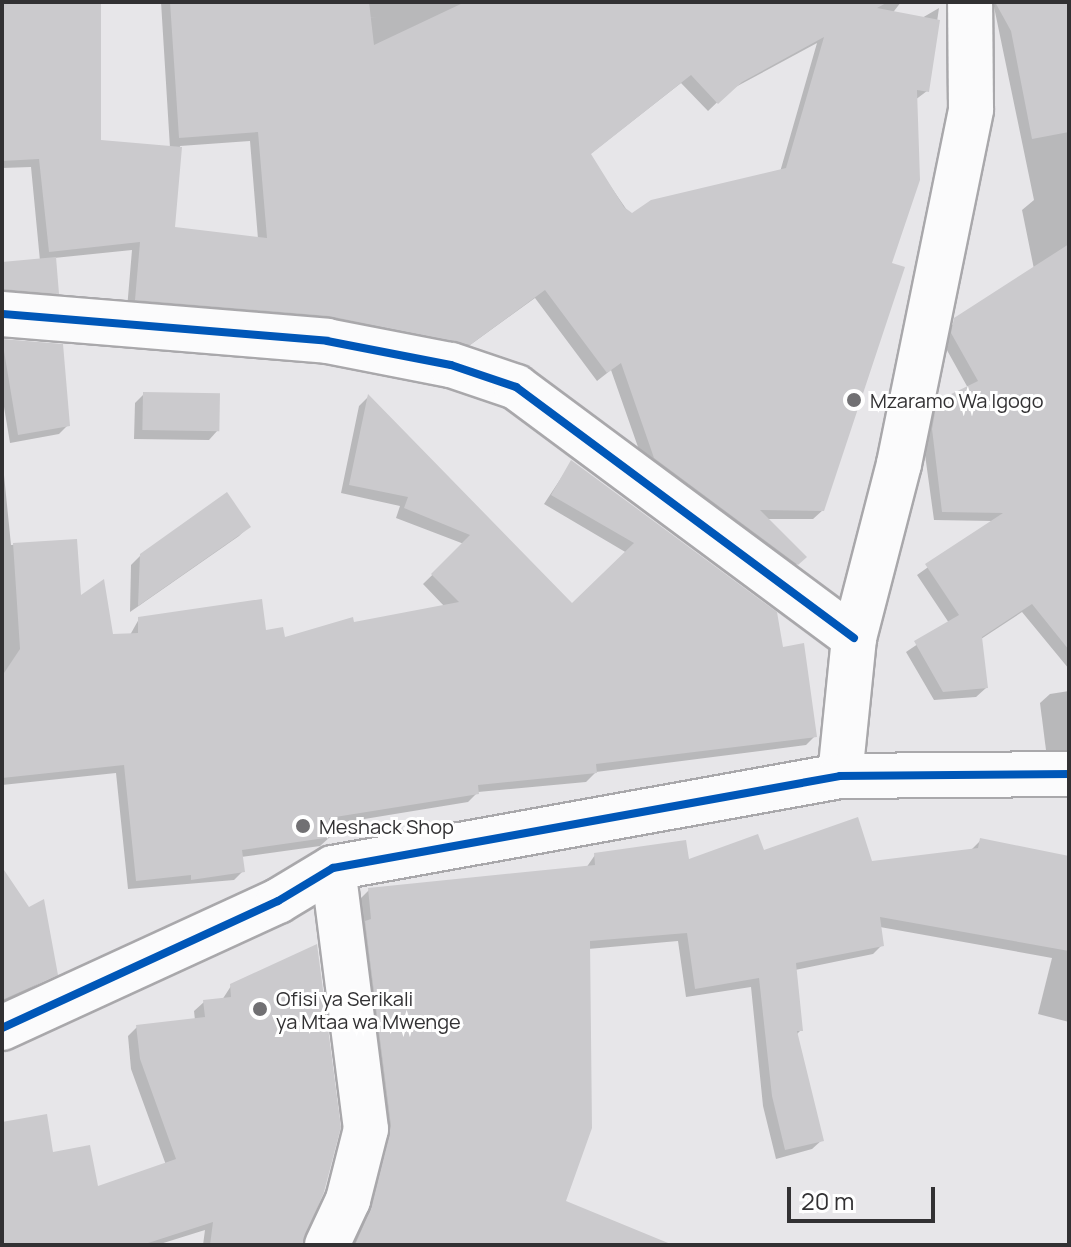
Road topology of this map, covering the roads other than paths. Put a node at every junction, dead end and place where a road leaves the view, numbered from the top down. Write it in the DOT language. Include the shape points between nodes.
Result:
graph roads {
  1 [pos="964,5"];
  2 [pos="2,314"];
  3 [pos="854,638"];
  4 [pos="1069,774"];
  5 [pos="840,776"];
  6 [pos="333,868"];
  7 [pos="2,1028"];
  8 [pos="327,1245"];
  1 -- 3 [label="street" via="971,109 899,464"];
  2 -- 3 [label="street" via="327,341 451,365 516,387"];
  3 -- 5 [label="street"];
  4 -- 5 [label="street"];
  5 -- 6 [label="street"];
  6 -- 7 [label="street" via="278,901"];
  6 -- 8 [label="street" via="366,1129 348,1200"];
}
